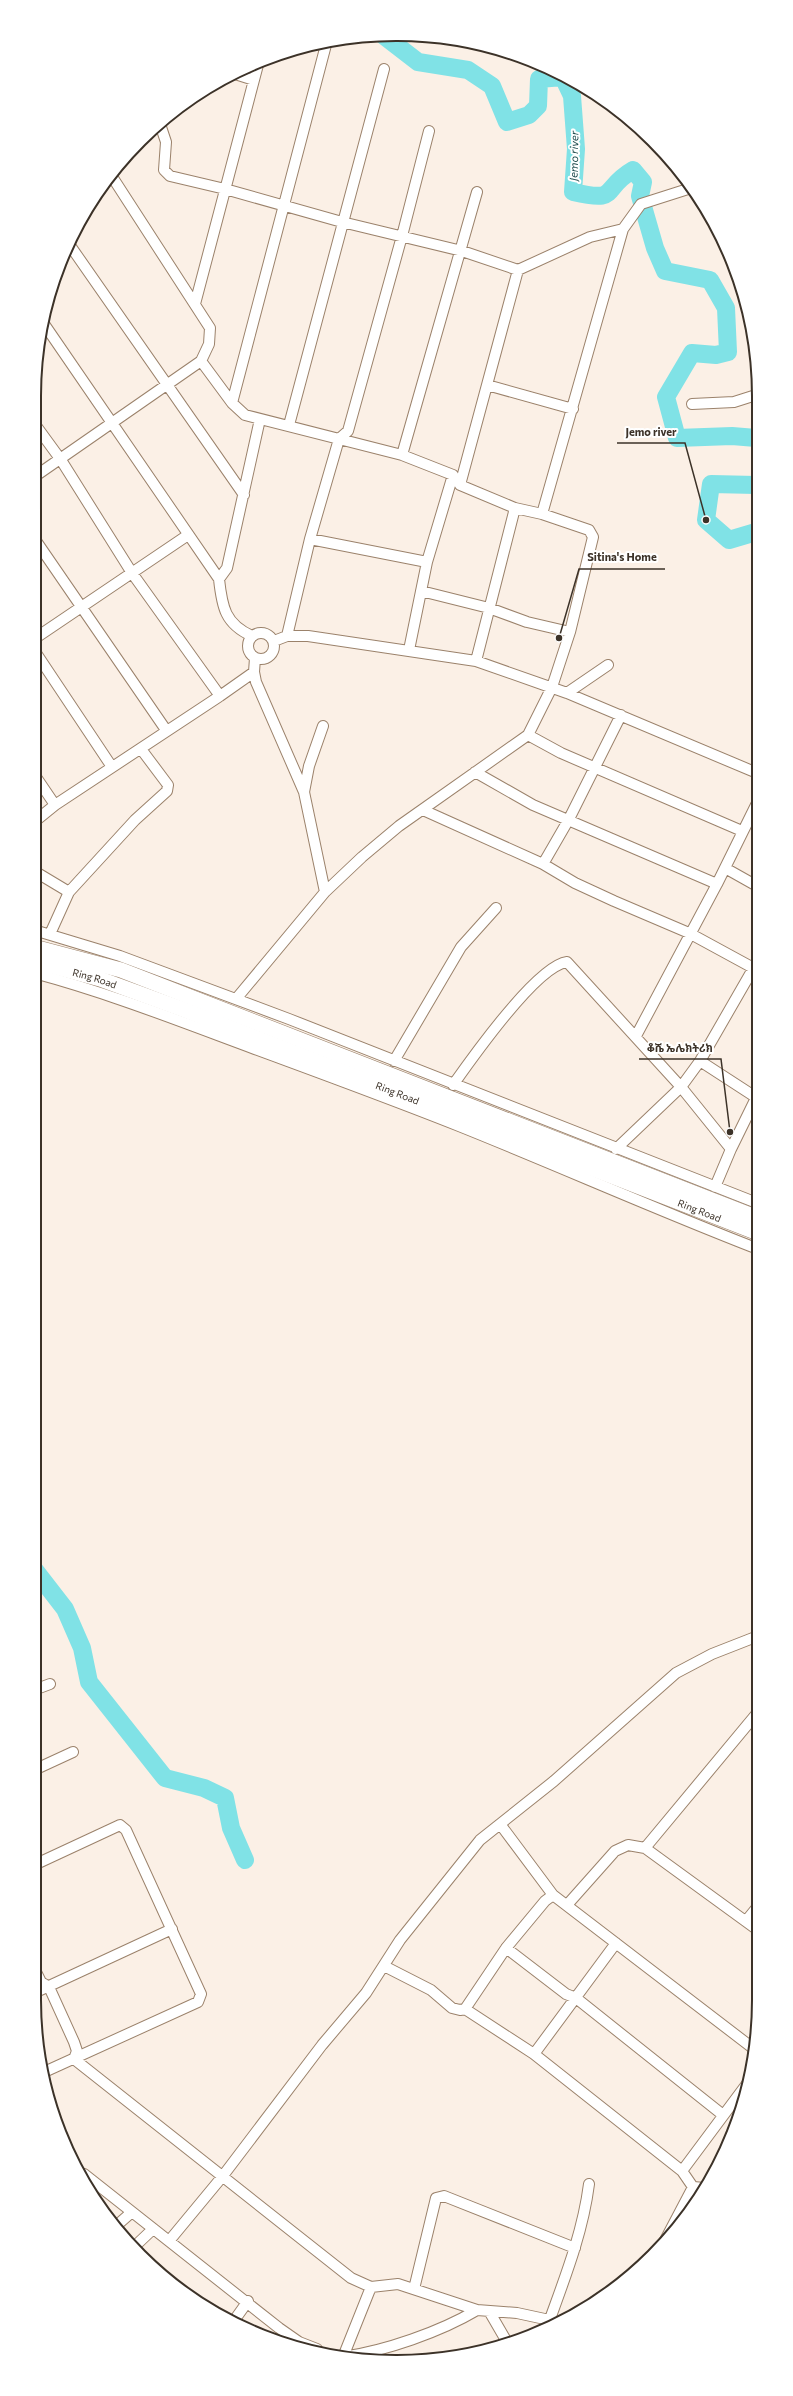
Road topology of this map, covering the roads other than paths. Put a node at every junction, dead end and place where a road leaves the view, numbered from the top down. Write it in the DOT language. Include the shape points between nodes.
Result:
graph roads {
  1 [pos="325,48"];
  2 [pos="384,69"];
  3 [pos="257,70"];
  4 [pos="242,76"];
  5 [pos="254,80"];
  6 [pos="162,129"];
  7 [pos="429,131"];
  8 [pos="114,180"];
  9 [pos="224,189"];
  10 [pos="686,190"];
  11 [pos="477,192"];
  12 [pos="284,205"];
  13 [pos="342,222"];
  14 [pos="622,229"];
  15 [pos="402,236"];
  16 [pos="73,250"];
  17 [pos="462,251"];
  18 [pos="518,270"];
  19 [pos="195,304"];
  20 [pos="48,329"];
  21 [pos="201,361"];
  22 [pos="168,384"];
  23 [pos="487,385"];
  24 [pos="752,397"];
  25 [pos="232,403"];
  26 [pos="692,404"];
  27 [pos="573,409"];
  28 [pos="260,419"];
  29 [pos="112,422"];
  30 [pos="289,425"];
  31 [pos="41,433"];
  32 [pos="339,439"];
  33 [pos="402,455"];
  34 [pos="61,460"];
  35 [pos="41,473"];
  36 [pos="453,475"];
  37 [pos="460,485"];
  38 [pos="244,496"];
  39 [pos="516,508"];
  40 [pos="542,514"];
  41 [pos="188,535"];
  42 [pos="310,538"];
  43 [pos="41,548"];
  44 [pos="427,562"];
  45 [pos="132,573"];
  46 [pos="219,579"];
  47 [pos="421,591"];
  48 [pos="80,607"];
  49 [pos="489,608"];
  50 [pos="570,632"];
  51 [pos="41,634"];
  52 [pos="252,636"];
  53 [pos="287,636"];
  54 [pos="274,641"];
  55 [pos="409,650"];
  56 [pos="255,658"];
  57 [pos="41,660"];
  58 [pos="476,661"];
  59 [pos="608,665"];
  60 [pos="254,672"];
  61 [pos="552,687"];
  62 [pos="567,693"];
  63 [pos="220,696"];
  64 [pos="621,715"];
  65 [pos="323,726"];
  66 [pos="166,730"];
  67 [pos="528,735"];
  68 [pos="141,749"];
  69 [pos="112,767"];
  70 [pos="596,768"];
  71 [pos="752,771"];
  72 [pos="475,772"];
  73 [pos="41,784"];
  74 [pos="304,792"];
  75 [pos="55,805"];
  76 [pos="423,810"];
  77 [pos="41,816"];
  78 [pos="752,818"];
  79 [pos="569,819"];
  80 [pos="742,831"];
  81 [pos="543,864"];
  82 [pos="725,868"];
  83 [pos="41,875"];
  84 [pos="752,883"];
  85 [pos="717,884"];
  86 [pos="69,892"];
  87 [pos="325,892"];
  88 [pos="496,908"];
  89 [pos="41,932"];
  90 [pos="689,933"];
  91 [pos="50,934"];
  92 [pos="41,949"];
  93 [pos="41,963"];
  94 [pos="752,964"];
  95 [pos="752,973"];
  96 [pos="41,975"];
  97 [pos="236,999"];
  98 [pos="636,1036"];
  99 [pos="394,1061"];
  100 [pos="700,1061"];
  101 [pos="453,1085"];
  102 [pos="681,1087"];
  103 [pos="752,1094"];
  104 [pos="752,1107"];
  105 [pos="616,1149"];
  106 [pos="731,1149"];
  107 [pos="715,1187"];
  108 [pos="752,1199"];
  109 [pos="752,1216"];
  110 [pos="752,1231"];
  111 [pos="752,1247"];
  112 [pos="752,1638"];
  113 [pos="50,1684"];
  114 [pos="41,1687"];
  115 [pos="752,1719"];
  116 [pos="73,1752"];
  117 [pos="41,1767"];
  118 [pos="500,1824"];
  119 [pos="645,1848"];
  120 [pos="41,1862"];
  121 [pos="553,1895"];
  122 [pos="567,1905"];
  123 [pos="752,1914"];
  124 [pos="746,1921"];
  125 [pos="752,1926"];
  126 [pos="172,1929"];
  127 [pos="616,1943"];
  128 [pos="506,1948"];
  129 [pos="384,1966"];
  130 [pos="41,1982"];
  131 [pos="49,1987"];
  132 [pos="41,1990"];
  133 [pos="576,1998"];
  134 [pos="465,2008"];
  135 [pos="749,2045"];
  136 [pos="534,2054"];
  137 [pos="74,2059"];
  138 [pos="48,2070"];
  139 [pos="740,2093"];
  140 [pos="722,2115"];
  141 [pos="682,2171"];
  142 [pos="222,2177"];
  143 [pos="90,2179"];
  144 [pos="589,2184"];
  145 [pos="693,2187"];
  146 [pos="698,2187"];
  147 [pos="132,2212"];
  148 [pos="676,2220"];
  149 [pos="120,2223"];
  150 [pos="153,2229"];
  151 [pos="169,2241"];
  152 [pos="138,2244"];
  153 [pos="575,2248"];
  154 [pos="371,2287"];
  155 [pos="414,2289"];
  156 [pos="248,2301"];
  157 [pos="477,2310"];
  158 [pos="489,2311"];
  159 [pos="237,2317"];
  160 [pos="552,2319"];
  161 [pos="550,2320"];
  162 [pos="277,2332"];
  163 [pos="505,2338"];
  164 [pos="295,2340"];
  165 [pos="345,2351"];
  166 [pos="367,2353"];
  1 -- 12 [label="street"];
  2 -- 13 [label="street"];
  3 -- 5 [label="street"];
  4 -- 5 [label="street"];
  5 -- 9 [label="street"];
  6 -- 9 [label="street" via="166,142 164,170 170,176"];
  7 -- 15 [label="street"];
  8 -- 19 [label="street"];
  9 -- 12 [label="street"];
  9 -- 19 [label="street"];
  10 -- 14 [label="street" via="640,204"];
  11 -- 17 [label="street"];
  12 -- 13 [label="street"];
  12 -- 25 [label="street"];
  13 -- 15 [label="street"];
  13 -- 30 [label="street"];
  14 -- 18 [label="street" via="590,237"];
  14 -- 27 [label="street"];
  15 -- 17 [label="street"];
  15 -- 32 [label="street" via="348,431"];
  16 -- 22 [label="street"];
  17 -- 18 [label="street"];
  17 -- 33 [label="street"];
  18 -- 23 [label="street"];
  19 -- 21 [label="street" via="210,328 209,344"];
  20 -- 29 [label="street"];
  21 -- 22 [label="street"];
  21 -- 25 [label="street"];
  22 -- 29 [label="street"];
  22 -- 38 [label="street"];
  23 -- 27 [label="street"];
  23 -- 37 [label="street"];
  24 -- 26 [label="street" via="734,402"];
  25 -- 28 [label="street" via="245,414"];
  27 -- 40 [label="street"];
  28 -- 30 [label="street"];
  28 -- 38 [label="street"];
  29 -- 34 [label="street"];
  29 -- 41 [label="street"];
  30 -- 32 [label="street"];
  31 -- 34 [label="street"];
  32 -- 33 [label="street"];
  32 -- 42 [label="street"];
  33 -- 36 [label="street"];
  34 -- 35 [label="street"];
  34 -- 45 [label="street"];
  36 -- 37 [label="street"];
  36 -- 44 [label="street"];
  37 -- 39 [label="street"];
  38 -- 46 [label="street" via="227,568"];
  39 -- 40 [label="street"];
  39 -- 49 [label="street"];
  40 -- 50 [label="street" via="589,530 593,537"];
  41 -- 45 [label="street"];
  41 -- 46 [label="street"];
  42 -- 44 [label="street"];
  42 -- 53 [label="street"];
  43 -- 48 [label="street"];
  44 -- 47 [label="street"];
  45 -- 48 [label="street"];
  45 -- 63 [label="street"];
  46 -- 52 [label="street" via="222,603 230,620 240,631"];
  47 -- 49 [label="street"];
  47 -- 55 [label="street"];
  48 -- 51 [label="street"];
  48 -- 66 [label="street"];
  49 -- 50 [label="street" via="527,622"];
  49 -- 58 [label="street"];
  50 -- 61 [label="street"];
  52 -- 54 [label="street" via="264,633"];
  52 -- 56 [label="street" via="248,648"];
  53 -- 54 [label="street"];
  53 -- 55 [label="street" via="308,636"];
  54 -- 56 [label="street" via="272,653 261,659"];
  55 -- 58 [label="street"];
  56 -- 60 [label="street"];
  57 -- 69 [label="street"];
  58 -- 61 [label="street"];
  59 -- 62 [label="street"];
  60 -- 63 [label="street"];
  60 -- 74 [label="street"];
  61 -- 62 [label="street"];
  61 -- 67 [label="street"];
  62 -- 64 [label="street"];
  63 -- 66 [label="street"];
  64 -- 70 [label="street"];
  64 -- 71 [label="street"];
  65 -- 74 [label="street" via="309,766"];
  66 -- 68 [label="street"];
  67 -- 70 [label="street"];
  67 -- 72 [label="street"];
  68 -- 69 [label="street"];
  68 -- 86 [label="street" via="168,785 167,792 135,820"];
  69 -- 75 [label="street"];
  70 -- 79 [label="street"];
  70 -- 80 [label="street"];
  72 -- 76 [label="street"];
  72 -- 79 [label="street" via="534,805"];
  73 -- 75 [label="street"];
  74 -- 87 [label="street"];
  75 -- 77 [label="street"];
  76 -- 81 [label="street"];
  76 -- 87 [label="street" via="362,857"];
  78 -- 80 [label="street"];
  79 -- 81 [label="street"];
  79 -- 85 [label="street"];
  80 -- 82 [label="street"];
  81 -- 90 [label="street" via="575,883"];
  82 -- 84 [label="street"];
  82 -- 85 [label="street"];
  83 -- 86 [label="street"];
  85 -- 90 [label="street"];
  86 -- 91 [label="street"];
  87 -- 97 [label="street"];
  88 -- 99 [label="street" via="461,947"];
  89 -- 91 [label="street"];
  90 -- 94 [label="street"];
  90 -- 98 [label="street"];
  91 -- 97 [label="street"];
  92 -- 109 [label="highway, Ring Road" via="121,970"];
  93 -- 110 [label="highway, Ring Road" via="100,979"];
  95 -- 100 [label="street"];
  96 -- 111 [label="street" via="74,983 138,1006 459,1126"];
  97 -- 99 [label="street"];
  98 -- 101 [label="street" via="571,964 561,963 552,968 512,1008 502,1023 482,1043"];
  98 -- 102 [label="street"];
  99 -- 101 [label="street"];
  100 -- 102 [label="street"];
  100 -- 103 [label="street"];
  101 -- 105 [label="street"];
  102 -- 105 [label="street"];
  102 -- 106 [label="street"];
  104 -- 106 [label="street"];
  105 -- 107 [label="street"];
  106 -- 107 [label="street"];
  107 -- 108 [label="street"];
  112 -- 118 [label="street" via="712,1654 676,1673 554,1781"];
  113 -- 114 [label="street"];
  115 -- 119 [label="street"];
  116 -- 117 [label="street"];
  118 -- 121 [label="street"];
  118 -- 129 [label="street" via="480,1840 400,1940"];
  119 -- 122 [label="street" via="628,1845 615,1851"];
  119 -- 124 [label="street"];
  120 -- 126 [label="street" via="120,1825 126,1830"];
  121 -- 122 [label="street"];
  121 -- 128 [label="street" via="545,1901"];
  122 -- 127 [label="street"];
  123 -- 124 [label="street"];
  124 -- 125 [label="street"];
  126 -- 131 [label="street"];
  126 -- 137 [label="street" via="201,1994 198,2002"];
  127 -- 133 [label="street"];
  127 -- 135 [label="street"];
  128 -- 133 [label="street" via="566,1994"];
  128 -- 134 [label="street"];
  129 -- 134 [label="street" via="431,1990 452,2008"];
  129 -- 142 [label="street" via="366,1993 322,2045"];
  130 -- 131 [label="street"];
  131 -- 132 [label="street"];
  131 -- 137 [label="street" via="76,2046"];
  133 -- 136 [label="street"];
  133 -- 140 [label="street"];
  134 -- 136 [label="street"];
  136 -- 141 [label="street"];
  137 -- 138 [label="street"];
  137 -- 142 [label="street"];
  139 -- 140 [label="street"];
  140 -- 141 [label="street"];
  141 -- 145 [label="street"];
  142 -- 151 [label="street"];
  142 -- 154 [label="street" via="351,2278"];
  143 -- 147 [label="street"];
  144 -- 153 [label="street"];
  145 -- 146 [label="street"];
  145 -- 148 [label="street"];
  147 -- 149 [label="street"];
  147 -- 150 [label="street"];
  150 -- 151 [label="street"];
  150 -- 152 [label="street"];
  151 -- 156 [label="street"];
  153 -- 155 [label="street" via="444,2196 436,2198"];
  153 -- 160 [label="street"];
  154 -- 155 [label="street" via="398,2284"];
  154 -- 165 [label="street"];
  155 -- 157 [label="street"];
  156 -- 159 [label="street"];
  156 -- 162 [label="street"];
  157 -- 158 [label="street"];
  157 -- 166 [label="street" via="462,2319 377,2352"];
  158 -- 161 [label="street"];
  158 -- 163 [label="street"];
  162 -- 164 [label="street"];
}
